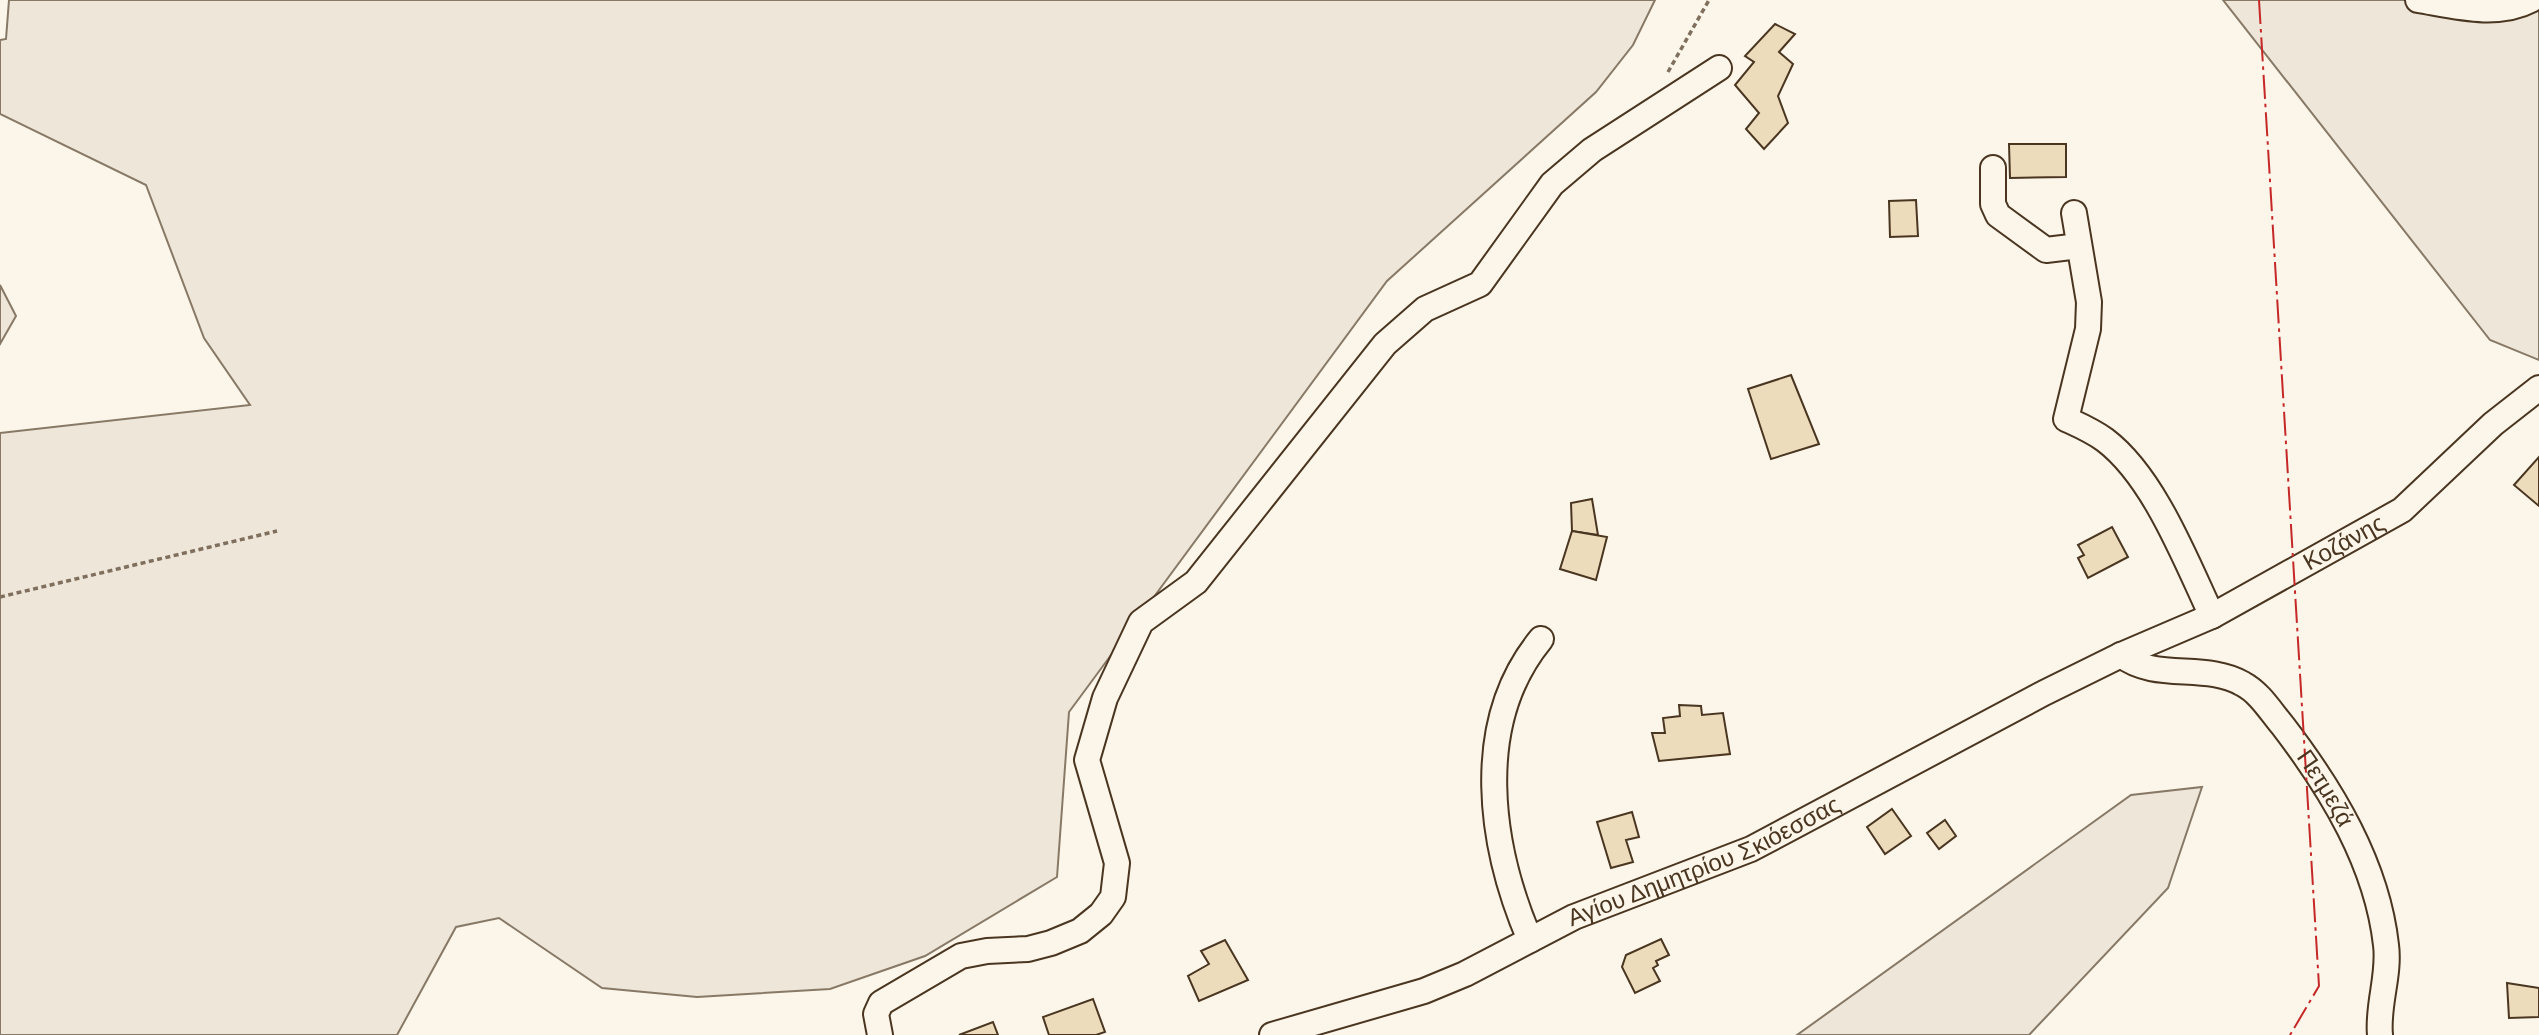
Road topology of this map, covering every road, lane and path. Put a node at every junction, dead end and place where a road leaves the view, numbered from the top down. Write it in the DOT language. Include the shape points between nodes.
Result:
graph roads {
  1 [pos="1709,0"];
  2 [pos="2418,0"];
  3 [pos="2531,0"];
  4 [pos="1719,68"];
  5 [pos="1663,80"];
  6 [pos="1993,168"];
  7 [pos="2074,213"];
  8 [pos="2079,246"];
  9 [pos="2539,388"];
  10 [pos="277,531"];
  11 [pos="0,597"];
  12 [pos="2212,616"];
  13 [pos="1541,639"];
  14 [pos="2121,655"];
  15 [pos="1530,940"];
  16 [pos="880,1035"];
  17 [pos="1272,1035"];
  18 [pos="2380,1035"];
  1 -- 5 [label="path"];
  2 -- 3 [label="street" via="2470,9 2516,8"];
  4 -- 16 [label="street" via="1592,150 1552,184 1480,284 1425,309 1385,344 1196,582 1141,622 1105,698 1087,760 1117,863 1113,897 1101,914 1080,931 1051,943 955,959 881,1003 876,1014"];
  6 -- 8 [label="street" via="1993,204 1998,215 2046,250"];
  7 -- 8 [label="street"];
  8 -- 12 [label="street" via="2089,302 2088,330 2066,419 2119,452 2151,495"];
  9 -- 12 [label="street, Κοζάνης" via="2493,424 2402,510"];
  10 -- 11 [label="path"];
  12 -- 14 [label="street, Κοζάνης"];
  13 -- 15 [label="street" via="1512,686 1496,761 1501,854 1514,904"];
  14 -- 15 [label="street, Αγίου Δημητρίου Σκιόεσσας" via="1968,732 1787,832 1592,909"];
  14 -- 18 [label="street, Πετμεζά" via="2142,667 2239,681 2256,693 2301,751 2354,839 2384,923 2387,949"];
  15 -- 17 [label="street, Αγίου Δημητρίου Σκιόεσσας" via="1424,991"];
}
